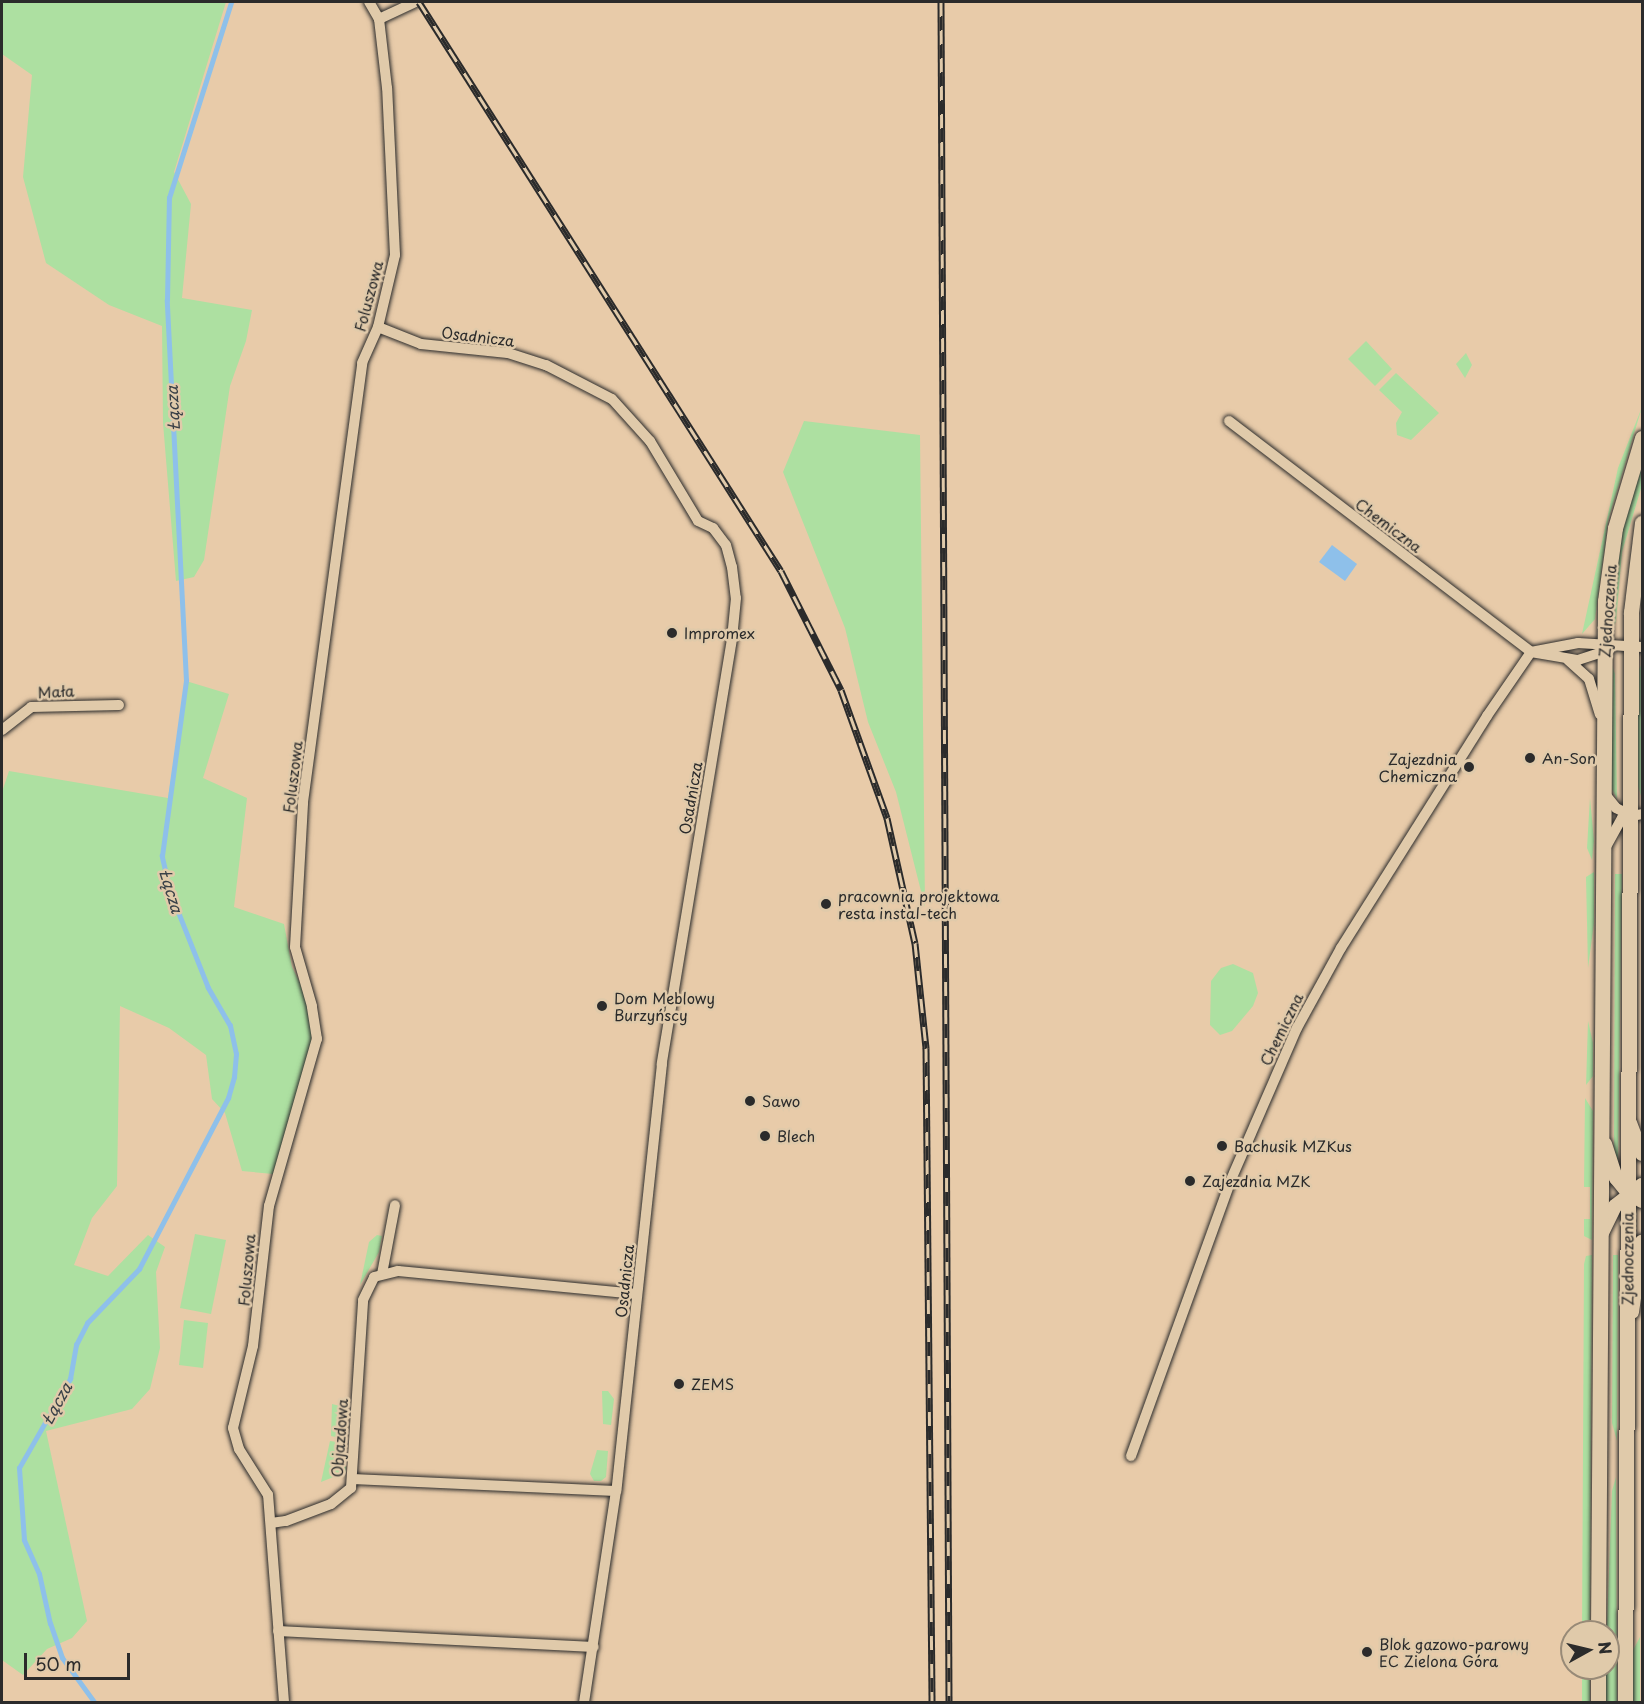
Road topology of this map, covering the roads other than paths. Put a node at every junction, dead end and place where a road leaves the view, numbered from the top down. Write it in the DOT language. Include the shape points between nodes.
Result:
graph roads {
  1 [pos="369,2"];
  2 [pos="416,2"];
  3 [pos="379,19"];
  4 [pos="378,327"];
  5 [pos="1229,421"];
  6 [pos="1642,438"];
  7 [pos="1642,522"];
  8 [pos="1635,643"];
  9 [pos="1604,649"];
  10 [pos="1531,652"];
  11 [pos="1568,660"];
  12 [pos="120,705"];
  13 [pos="1603,726"];
  14 [pos="2,730"];
  15 [pos="1603,790"];
  16 [pos="1634,815"];
  17 [pos="1602,860"];
  18 [pos="1629,1119"];
  19 [pos="1600,1124"];
  20 [pos="1642,1154"];
  21 [pos="1642,1185"];
  22 [pos="1628,1193"];
  23 [pos="1642,1201"];
  24 [pos="395,1205"];
  25 [pos="1599,1240"];
  26 [pos="1642,1242"];
  27 [pos="382,1274"];
  28 [pos="638,1294"];
  29 [pos="1628,1347"];
  30 [pos="1131,1456"];
  31 [pos="352,1479"];
  32 [pos="616,1491"];
  33 [pos="271,1523"];
  34 [pos="1598,1620"];
  35 [pos="278,1631"];
  36 [pos="594,1647"];
  37 [pos="1598,1680"];
  38 [pos="284,1702"];
  39 [pos="584,1702"];
  40 [pos="1598,1702"];
  41 [pos="1626,1702"];
  1 -- 3 [label="street, Foluszowa"];
  2 -- 3 [label="street"];
  3 -- 4 [label="street, Foluszowa" via="387,87 395,255"];
  4 -- 28 [label="street, Osadnicza" via="421,344 508,353 587,383 612,399 650,441 698,521 713,528 726,545 732,567 736,598 732,639 665,1045"];
  4 -- 33 [label="street, Foluszowa" via="362,363 303,802 295,947 317,1040 269,1206 253,1346 233,1428 239,1449 263,1484"];
  5 -- 10 [label="street, Chemiczna"];
  6 -- 9 [label="main road, Zjednoczenia" via="1615,528 1605,601"];
  7 -- 8 [label="main road, Zjednoczenia" via="1631,594"];
  8 -- 9 [label="street, Chemiczna"];
  8 -- 16 [label="main road, Zjednoczenia"];
  9 -- 10 [label="street, Chemiczna" via="1578,643"];
  9 -- 11 [label="street, Chemiczna" via="1588,659"];
  9 -- 13 [label="main road, Zjednoczenia"];
  10 -- 11 [label="street, Chemiczna"];
  10 -- 30 [label="street, Chemiczna" via="1341,948 1298,1028 1230,1182"];
  11 -- 13 [label="street" via="1588,679"];
  12 -- 14 [label="street, Mała" via="49,704 31,708"];
  13 -- 15 [label="main road, Zjednoczenia"];
  15 -- 16 [label="street" via="1616,808"];
  15 -- 17 [label="main road, Zjednoczenia"];
  16 -- 17 [label="street, Zjednoczenia" via="1611,834"];
  16 -- 18 [label="main road, Zjednoczenia"];
  17 -- 19 [label="main road, Zjednoczenia"];
  18 -- 20 [label="street"];
  18 -- 22 [label="main road, Zjednoczenia"];
  19 -- 22 [label="street" via="1610,1164"];
  19 -- 25 [label="main road, Zjednoczenia"];
  21 -- 22 [label="street"];
  22 -- 23 [label="street"];
  22 -- 25 [label="street" via="1615,1206"];
  22 -- 29 [label="main road, Zjednoczenia"];
  24 -- 27 [label="street, Objazdowa"];
  25 -- 34 [label="main road, Zjednoczenia"];
  26 -- 29 [label="street"];
  27 -- 28 [label="street" via="398,1271"];
  27 -- 31 [label="street, Objazdowa" via="366,1287 363,1300"];
  28 -- 32 [label="street, Osadnicza"];
  29 -- 41 [label="main road, Zjednoczenia"];
  31 -- 32 [label="street"];
  31 -- 33 [label="street, Objazdowa" via="344,1497 286,1521"];
  32 -- 36 [label="street, Osadnicza"];
  33 -- 35 [label="street"];
  35 -- 36 [label="street"];
  35 -- 38 [label="street"];
  36 -- 39 [label="street, Osadnicza"];
  37 -- 40 [label="main road"];
}
